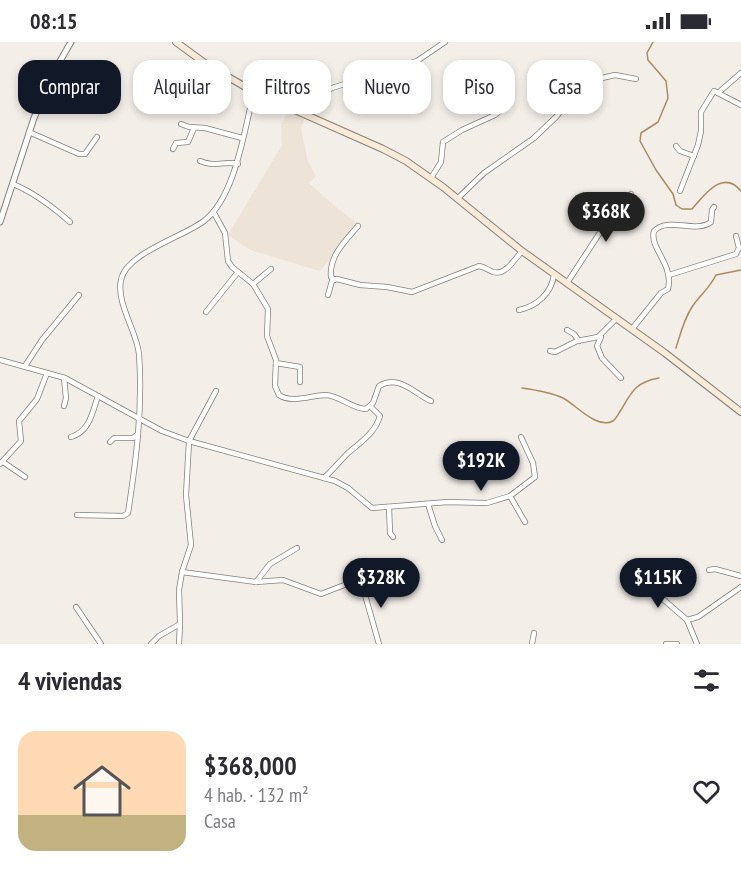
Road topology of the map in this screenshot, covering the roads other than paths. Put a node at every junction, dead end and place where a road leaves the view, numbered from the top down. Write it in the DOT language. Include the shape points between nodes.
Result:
graph roads {
  1 [pos="72,42"];
  2 [pos="176,42"];
  3 [pos="446,42"];
  4 [pos="741,73"];
  5 [pos="636,79"];
  6 [pos="243,86"];
  7 [pos="718,93"];
  8 [pos="741,105"];
  9 [pos="248,114"];
  10 [pos="303,114"];
  11 [pos="496,114"];
  12 [pos="307,116"];
  13 [pos="181,124"];
  14 [pos="194,128"];
  15 [pos="29,132"];
  16 [pos="98,137"];
  17 [pos="242,138"];
  18 [pos="676,146"];
  19 [pos="173,149"];
  20 [pos="694,156"];
  21 [pos="200,161"];
  22 [pos="238,164"];
  23 [pos="431,178"];
  24 [pos="13,184"];
  25 [pos="680,191"];
  26 [pos="631,194"];
  27 [pos="458,199"];
  28 [pos="714,207"];
  29 [pos="214,213"];
  30 [pos="0,222"];
  31 [pos="70,222"];
  32 [pos="358,226"];
  33 [pos="736,236"];
  34 [pos="522,251"];
  35 [pos="271,269"];
  36 [pos="238,272"];
  37 [pos="554,274"];
  38 [pos="669,275"];
  39 [pos="334,279"];
  40 [pos="567,283"];
  41 [pos="253,284"];
  42 [pos="79,295"];
  43 [pos="328,295"];
  44 [pos="519,310"];
  45 [pos="206,312"];
  46 [pos="616,318"];
  47 [pos="632,329"];
  48 [pos="567,330"];
  49 [pos="603,333"];
  50 [pos="579,341"];
  51 [pos="550,351"];
  52 [pos="0,360"];
  53 [pos="276,363"];
  54 [pos="25,366"];
  55 [pos="47,373"];
  56 [pos="64,378"];
  57 [pos="621,378"];
  58 [pos="300,382"];
  59 [pos="216,391"];
  60 [pos="98,396"];
  61 [pos="431,401"];
  62 [pos="64,406"];
  63 [pos="370,406"];
  64 [pos="741,412"];
  65 [pos="140,420"];
  66 [pos="138,434"];
  67 [pos="71,437"];
  68 [pos="520,437"];
  69 [pos="189,441"];
  70 [pos="110,442"];
  71 [pos="1,463"];
  72 [pos="25,477"];
  73 [pos="324,478"];
  74 [pos="510,496"];
  75 [pos="428,504"];
  76 [pos="389,507"];
  77 [pos="77,515"];
  78 [pos="525,522"];
  79 [pos="393,537"];
  80 [pos="442,540"];
  81 [pos="297,548"];
  82 [pos="639,565"];
  83 [pos="709,570"];
  84 [pos="182,572"];
  85 [pos="741,576"];
  86 [pos="256,582"];
  87 [pos="741,587"];
  88 [pos="76,607"];
  89 [pos="687,620"];
  90 [pos="180,624"];
  91 [pos="534,633"];
  92 [pos="695,643"];
  93 [pos="101,644"];
  94 [pos="151,644"];
  95 [pos="179,644"];
  96 [pos="380,644"];
  97 [pos="532,644"];
  98 [pos="666,644"];
  99 [pos="677,644"];
  1 -- 15 [label="street" via="52,75"];
  2 -- 6 [label="main road"];
  3 -- 12 [label="street" via="417,61 332,88 323,93"];
  4 -- 7 [label="street"];
  5 -- 27 [label="street" via="615,75 589,81 574,92 534,138 484,173"];
  7 -- 8 [label="street"];
  7 -- 20 [label="street" via="714,91 701,112"];
  9 -- 17 [label="street"];
  10 -- 12 [label="main road"];
  11 -- 23 [label="street" via="443,142 441,162"];
  12 -- 23 [label="main road" via="384,149"];
  13 -- 14 [label="street"];
  14 -- 17 [label="street"];
  14 -- 19 [label="street" via="188,142 176,143"];
  15 -- 16 [label="street" via="79,154 85,154"];
  15 -- 24 [label="street"];
  17 -- 22 [label="street"];
  18 -- 20 [label="street"];
  20 -- 25 [label="street"];
  21 -- 22 [label="street"];
  22 -- 29 [label="street"];
  23 -- 27 [label="main road"];
  24 -- 30 [label="street"];
  24 -- 31 [label="street" via="53,207"];
  26 -- 40 [label="street" via="623,202 623,211 599,234"];
  27 -- 34 [label="main road"];
  28 -- 38 [label="street" via="708,225 665,225 654,231 654,242"];
  29 -- 36 [label="street" via="225,233 228,261"];
  29 -- 65 [label="street" via="188,232 153,246 139,256 120,280 138,345"];
  32 -- 39 [label="street" via="336,253 330,272"];
  33 -- 38 [label="street" via="736,254"];
  34 -- 37 [label="main road"];
  34 -- 39 [label="street" via="500,272 479,266 412,292"];
  35 -- 41 [label="street"];
  36 -- 41 [label="street"];
  36 -- 45 [label="street"];
  37 -- 40 [label="main road"];
  37 -- 44 [label="street" via="553,284 541,299"];
  38 -- 47 [label="street" via="668,289"];
  39 -- 43 [label="street"];
  40 -- 46 [label="main road"];
  41 -- 53 [label="street" via="268,309 267,336"];
  42 -- 54 [label="street"];
  46 -- 47 [label="main road"];
  46 -- 49 [label="street"];
  47 -- 64 [label="main road"];
  48 -- 50 [label="street"];
  49 -- 50 [label="street"];
  49 -- 57 [label="street" via="597,348"];
  50 -- 51 [label="street"];
  52 -- 54 [label="street"];
  53 -- 58 [label="street" via="300,367"];
  53 -- 63 [label="street" via="275,386 282,398 331,396 358,408"];
  54 -- 55 [label="street"];
  55 -- 56 [label="street"];
  55 -- 71 [label="street" via="37,399 19,421 21,441"];
  56 -- 60 [label="street"];
  56 -- 62 [label="street"];
  59 -- 69 [label="street"];
  60 -- 65 [label="street"];
  60 -- 67 [label="street" via="85,430"];
  61 -- 63 [label="street" via="408,385 387,383 379,386"];
  63 -- 73 [label="street" via="380,416 375,425 365,440"];
  65 -- 66 [label="street"];
  65 -- 69 [label="street"];
  66 -- 70 [label="street"];
  66 -- 77 [label="street" via="127,514"];
  68 -- 74 [label="street" via="533,463 535,477"];
  69 -- 73 [label="street"];
  69 -- 84 [label="street" via="186,499 191,545"];
  71 -- 72 [label="street"];
  73 -- 76 [label="street" via="341,483 372,508"];
  74 -- 75 [label="street" via="487,503"];
  74 -- 78 [label="street"];
  75 -- 76 [label="street"];
  75 -- 80 [label="street"];
  76 -- 79 [label="street"];
  81 -- 86 [label="street" via="270,564"];
  82 -- 89 [label="street" via="664,600"];
  83 -- 85 [label="street"];
  84 -- 86 [label="street"];
  84 -- 90 [label="street" via="178,595"];
  86 -- 96 [label="street" via="283,580 321,594 361,580"];
  87 -- 89 [label="street" via="698,617"];
  88 -- 93 [label="street"];
  89 -- 92 [label="street"];
  90 -- 94 [label="street"];
  90 -- 95 [label="street"];
  91 -- 97 [label="street"];
  98 -- 99 [label="street"];
}
